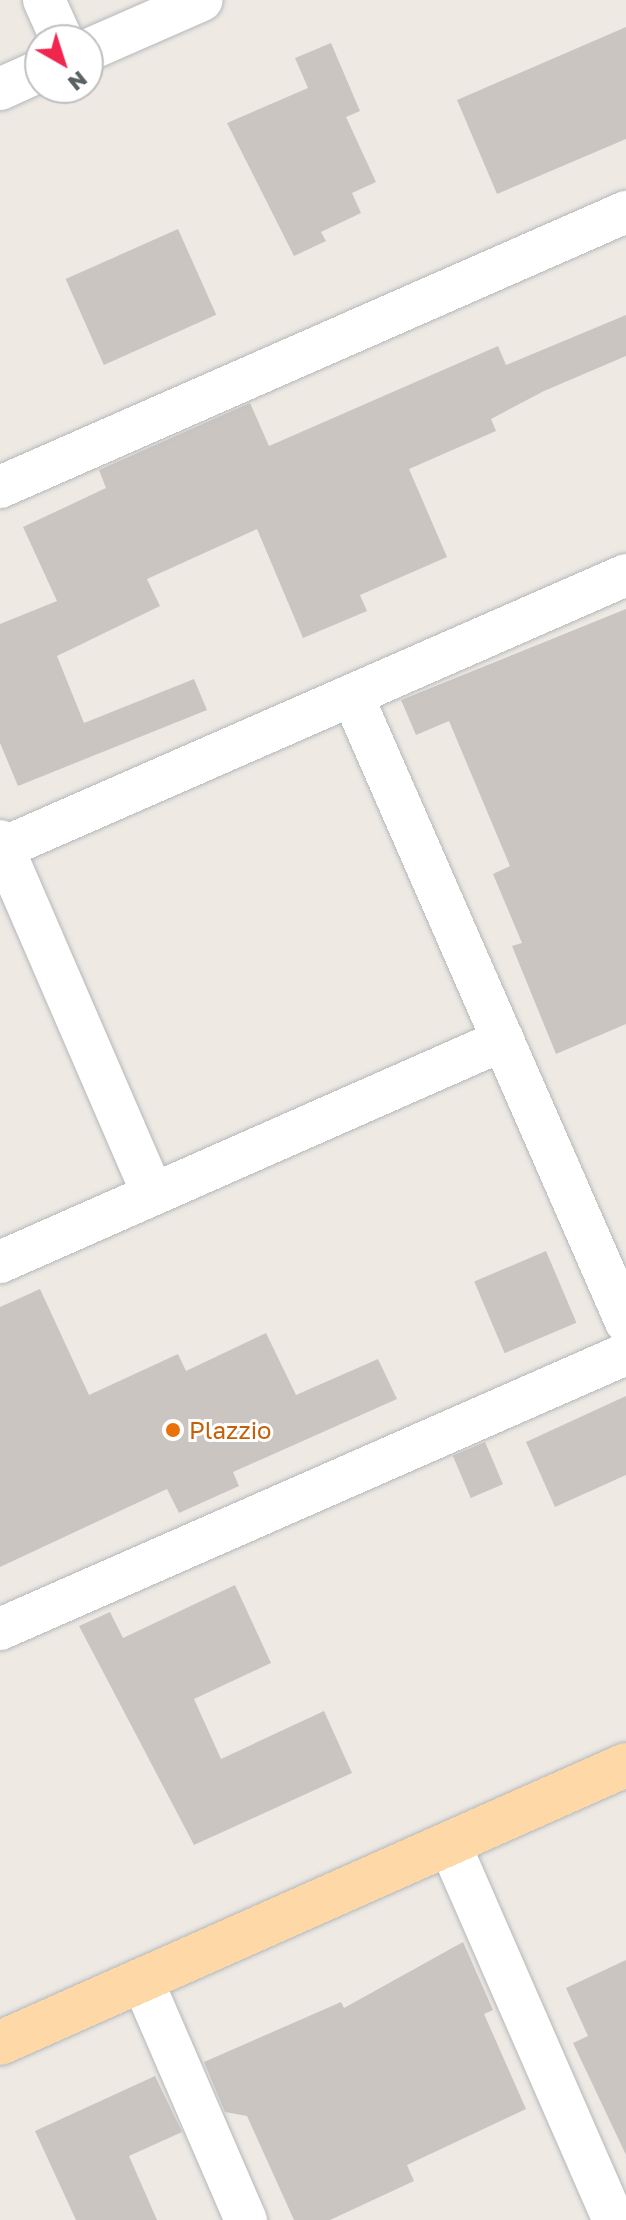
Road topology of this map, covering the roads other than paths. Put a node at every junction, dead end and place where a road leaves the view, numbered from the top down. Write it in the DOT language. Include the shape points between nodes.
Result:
graph roads {
  1 [pos="44,0"];
  2 [pos="202,0"];
  3 [pos="55,24"];
  4 [pos="104,43"];
  5 [pos="24,78"];
  6 [pos="0,89"];
  7 [pos="626,212"];
  8 [pos="0,487"];
  9 [pos="626,575"];
  10 [pos="352,695"];
  11 [pos="2,845"];
  12 [pos="503,1040"];
  13 [pos="153,1194"];
  14 [pos="0,1262"];
  15 [pos="626,1322"];
  16 [pos="626,1354"];
  17 [pos="0,1629"];
  18 [pos="626,1765"];
  19 [pos="449,1843"];
  20 [pos="142,1980"];
  21 [pos="0,2043"];
  22 [pos="617,2216"];
  23 [pos="246,2220"];
  1 -- 3 [label="street"];
  2 -- 4 [label="street"];
  5 -- 6 [label="street"];
  7 -- 8 [label="street"];
  9 -- 10 [label="street"];
  10 -- 11 [label="street"];
  10 -- 12 [label="street"];
  11 -- 13 [label="street"];
  12 -- 13 [label="street"];
  12 -- 15 [label="street"];
  13 -- 14 [label="street"];
  16 -- 17 [label="street"];
  18 -- 19 [label="main road"];
  19 -- 20 [label="main road"];
  19 -- 22 [label="street"];
  20 -- 21 [label="main road"];
  20 -- 23 [label="street"];
}
